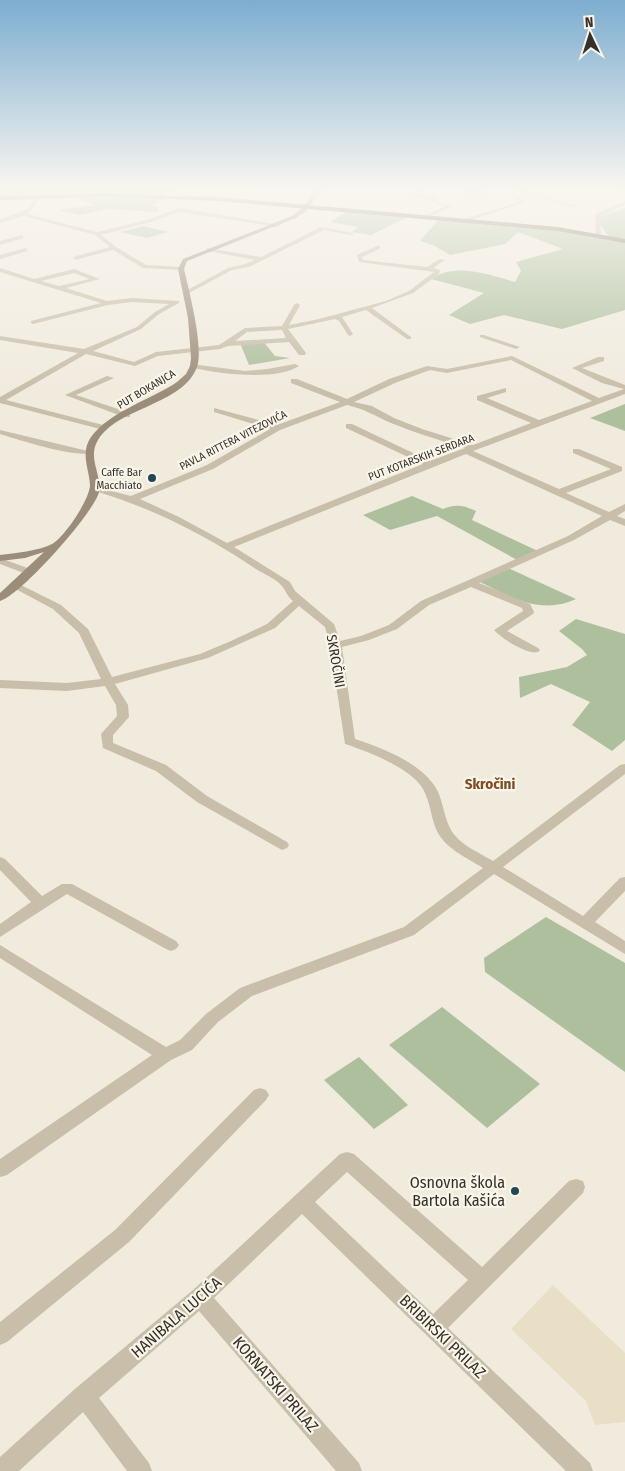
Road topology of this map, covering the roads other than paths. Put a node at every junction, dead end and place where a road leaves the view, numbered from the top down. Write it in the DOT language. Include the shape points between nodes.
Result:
graph roads {
  1 [pos="83,256"];
  2 [pos="126,256"];
  3 [pos="194,256"];
  4 [pos="244,256"];
  5 [pos="269,256"];
  6 [pos="360,256"];
  7 [pos="74,258"];
  8 [pos="262,259"];
  9 [pos="185,260"];
  10 [pos="442,260"];
  11 [pos="145,267"];
  12 [pos="181,269"];
  13 [pos="428,269"];
  14 [pos="0,270"];
  15 [pos="35,280"];
  16 [pos="59,288"];
  17 [pos="186,297"];
  18 [pos="177,302"];
  19 [pos="107,303"];
  20 [pos="297,305"];
  21 [pos="366,307"];
  22 [pos="335,316"];
  23 [pos="33,322"];
  24 [pos="284,328"];
  25 [pos="350,334"];
  26 [pos="482,336"];
  27 [pos="0,338"];
  28 [pos="409,338"];
  29 [pos="292,340"];
  30 [pos="227,344"];
  31 [pos="516,347"];
  32 [pos="194,349"];
  33 [pos="84,352"];
  34 [pos="302,353"];
  35 [pos="600,359"];
  36 [pos="194,366"];
  37 [pos="295,366"];
  38 [pos="110,378"];
  39 [pos="294,381"];
  40 [pos="625,387"];
  41 [pos="503,390"];
  42 [pos="625,391"];
  43 [pos="0,401"];
  44 [pos="599,401"];
  45 [pos="347,402"];
  46 [pos="217,410"];
  47 [pos="127,414"];
  48 [pos="540,424"];
  49 [pos="348,426"];
  50 [pos="104,428"];
  51 [pos="277,428"];
  52 [pos="0,432"];
  53 [pos="471,449"];
  54 [pos="576,451"];
  55 [pos="88,452"];
  56 [pos="430,464"];
  57 [pos="95,488"];
  58 [pos="560,492"];
  59 [pos="132,499"];
  60 [pos="625,507"];
  61 [pos="610,515"];
  62 [pos="625,523"];
  63 [pos="52,546"];
  64 [pos="226,546"];
  65 [pos="0,560"];
  66 [pos="29,572"];
  67 [pos="472,582"];
  68 [pos="15,586"];
  69 [pos="0,598"];
  70 [pos="299,601"];
  71 [pos="336,644"];
  72 [pos="534,650"];
  73 [pos="108,682"];
  74 [pos="0,684"];
  75 [pos="625,768"];
  76 [pos="282,846"];
  77 [pos="0,862"];
  78 [pos="494,867"];
  79 [pos="625,882"];
  80 [pos="41,903"];
  81 [pos="585,923"];
  82 [pos="0,932"];
  83 [pos="170,945"];
  84 [pos="625,948"];
  85 [pos="0,951"];
  86 [pos="165,1055"];
  87 [pos="260,1095"];
  88 [pos="0,1169"];
  89 [pos="576,1186"];
  90 [pos="302,1202"];
  91 [pos="482,1280"];
  92 [pos="200,1297"];
  93 [pos="435,1327"];
  94 [pos="0,1335"];
  95 [pos="84,1396"];
  96 [pos="2,1471"];
  97 [pos="141,1471"];
  98 [pos="351,1471"];
  99 [pos="582,1471"];
  1 -- 7 [label="street"];
  2 -- 11 [label="street"];
  3 -- 9 [label="main road"];
  4 -- 8 [label="street"];
  5 -- 8 [label="street"];
  6 -- 13 [label="street" via="361,261"];
  8 -- 17 [label="street" via="230,269"];
  9 -- 11 [label="street"];
  9 -- 12 [label="main road"];
  10 -- 13 [label="street"];
  11 -- 12 [label="street"];
  12 -- 17 [label="main road, PUT BOKANJCA"];
  13 -- 21 [label="street" via="438,271 411,292"];
  14 -- 15 [label="street"];
  15 -- 16 [label="street"];
  15 -- 16 [label="street" via="74,271 97,280"];
  16 -- 19 [label="street"];
  17 -- 18 [label="street"];
  17 -- 32 [label="main road, PUT BOKANJCA"];
  18 -- 19 [label="street" via="132,300"];
  18 -- 33 [label="street" via="139,328"];
  19 -- 23 [label="street"];
  20 -- 24 [label="street"];
  21 -- 22 [label="street"];
  21 -- 28 [label="street"];
  22 -- 24 [label="street"];
  22 -- 25 [label="street" via="342,320"];
  24 -- 29 [label="street"];
  24 -- 30 [label="street" via="245,330"];
  26 -- 31 [label="street"];
  27 -- 33 [label="street"];
  29 -- 30 [label="street"];
  29 -- 34 [label="street"];
  30 -- 32 [label="street"];
  32 -- 33 [label="street" via="156,354 135,364"];
  32 -- 36 [label="main road, PUT BOKANJCA"];
  33 -- 43 [label="street"];
  35 -- 40 [label="street" via="576,368"];
  36 -- 37 [label="street" via="256,375"];
  36 -- 47 [label="main road, PUT BOKANJCA" via="182,381"];
  38 -- 47 [label="street" via="69,395"];
  39 -- 45 [label="street"];
  41 -- 48 [label="street" via="480,398"];
  42 -- 44 [label="street, PUT KOTARSKIH SERDARA"];
  43 -- 50 [label="street"];
  44 -- 45 [label="street, PAVLA RITTERA VITEZOVIĆA" via="512,358 447,371 430,368"];
  44 -- 48 [label="street, PUT KOTARSKIH SERDARA"];
  45 -- 51 [label="street, PAVLA RITTERA VITEZOVIĆA"];
  45 -- 53 [label="street"];
  46 -- 51 [label="street"];
  47 -- 50 [label="main road, PUT BOKANJCA"];
  48 -- 53 [label="street, PUT KOTARSKIH SERDARA"];
  49 -- 56 [label="street"];
  50 -- 55 [label="main road, PUT BOKANJCA"];
  51 -- 59 [label="street, PAVLA RITTERA VITEZOVIĆA" via="210,466"];
  52 -- 55 [label="street"];
  53 -- 56 [label="street, PUT KOTARSKIH SERDARA"];
  53 -- 58 [label="street"];
  54 -- 58 [label="street" via="619,469"];
  55 -- 57 [label="main road"];
  56 -- 64 [label="street, PUT KOTARSKIH SERDARA"];
  57 -- 59 [label="street, SKROČINI"];
  57 -- 63 [label="main road" via="91,500"];
  58 -- 61 [label="street"];
  59 -- 64 [label="street, SKROČINI"];
  60 -- 61 [label="street"];
  61 -- 62 [label="street"];
  61 -- 67 [label="street" via="570,538"];
  63 -- 65 [label="main road"];
  63 -- 66 [label="main road"];
  64 -- 70 [label="street, SKROČINI" via="275,575"];
  65 -- 66 [label="street"];
  66 -- 68 [label="main road"];
  67 -- 71 [label="street" via="425,603 393,626 365,638"];
  67 -- 72 [label="street" via="526,606 529,612 500,630"];
  68 -- 69 [label="main road"];
  68 -- 73 [label="street" via="57,607 84,631"];
  70 -- 71 [label="street, SKROČINI" via="330,626"];
  70 -- 73 [label="street" via="271,626 235,643 204,656"];
  71 -- 78 [label="street, SKROČINI" via="349,741 375,750 414,772 429,787 444,830 458,846"];
  73 -- 74 [label="street" via="67,687"];
  73 -- 76 [label="street" via="122,705 123,717 106,734 107,745 161,768 202,799"];
  75 -- 78 [label="street"];
  77 -- 80 [label="street"];
  78 -- 81 [label="street, SKROČINI"];
  78 -- 86 [label="street" via="409,931 246,992 212,1018 186,1045"];
  79 -- 81 [label="street"];
  80 -- 82 [label="street"];
  80 -- 83 [label="street" via="67,888"];
  81 -- 84 [label="street, SKROČINI"];
  85 -- 86 [label="street"];
  86 -- 88 [label="street"];
  87 -- 94 [label="street" via="122,1236"];
  89 -- 91 [label="street"];
  90 -- 91 [label="street, HANIBALA LUCIĆA" via="346,1160"];
  90 -- 92 [label="street, HANIBALA LUCIĆA"];
  90 -- 93 [label="street, BRIBIRSKI PRILAZ"];
  91 -- 93 [label="street"];
  92 -- 95 [label="street, HANIBALA LUCIĆA"];
  92 -- 98 [label="street, KORNATSKI PRILAZ"];
  93 -- 99 [label="street, BRIBIRSKI PRILAZ"];
  95 -- 96 [label="street, HANIBALA LUCIĆA"];
  95 -- 97 [label="street"];
}
